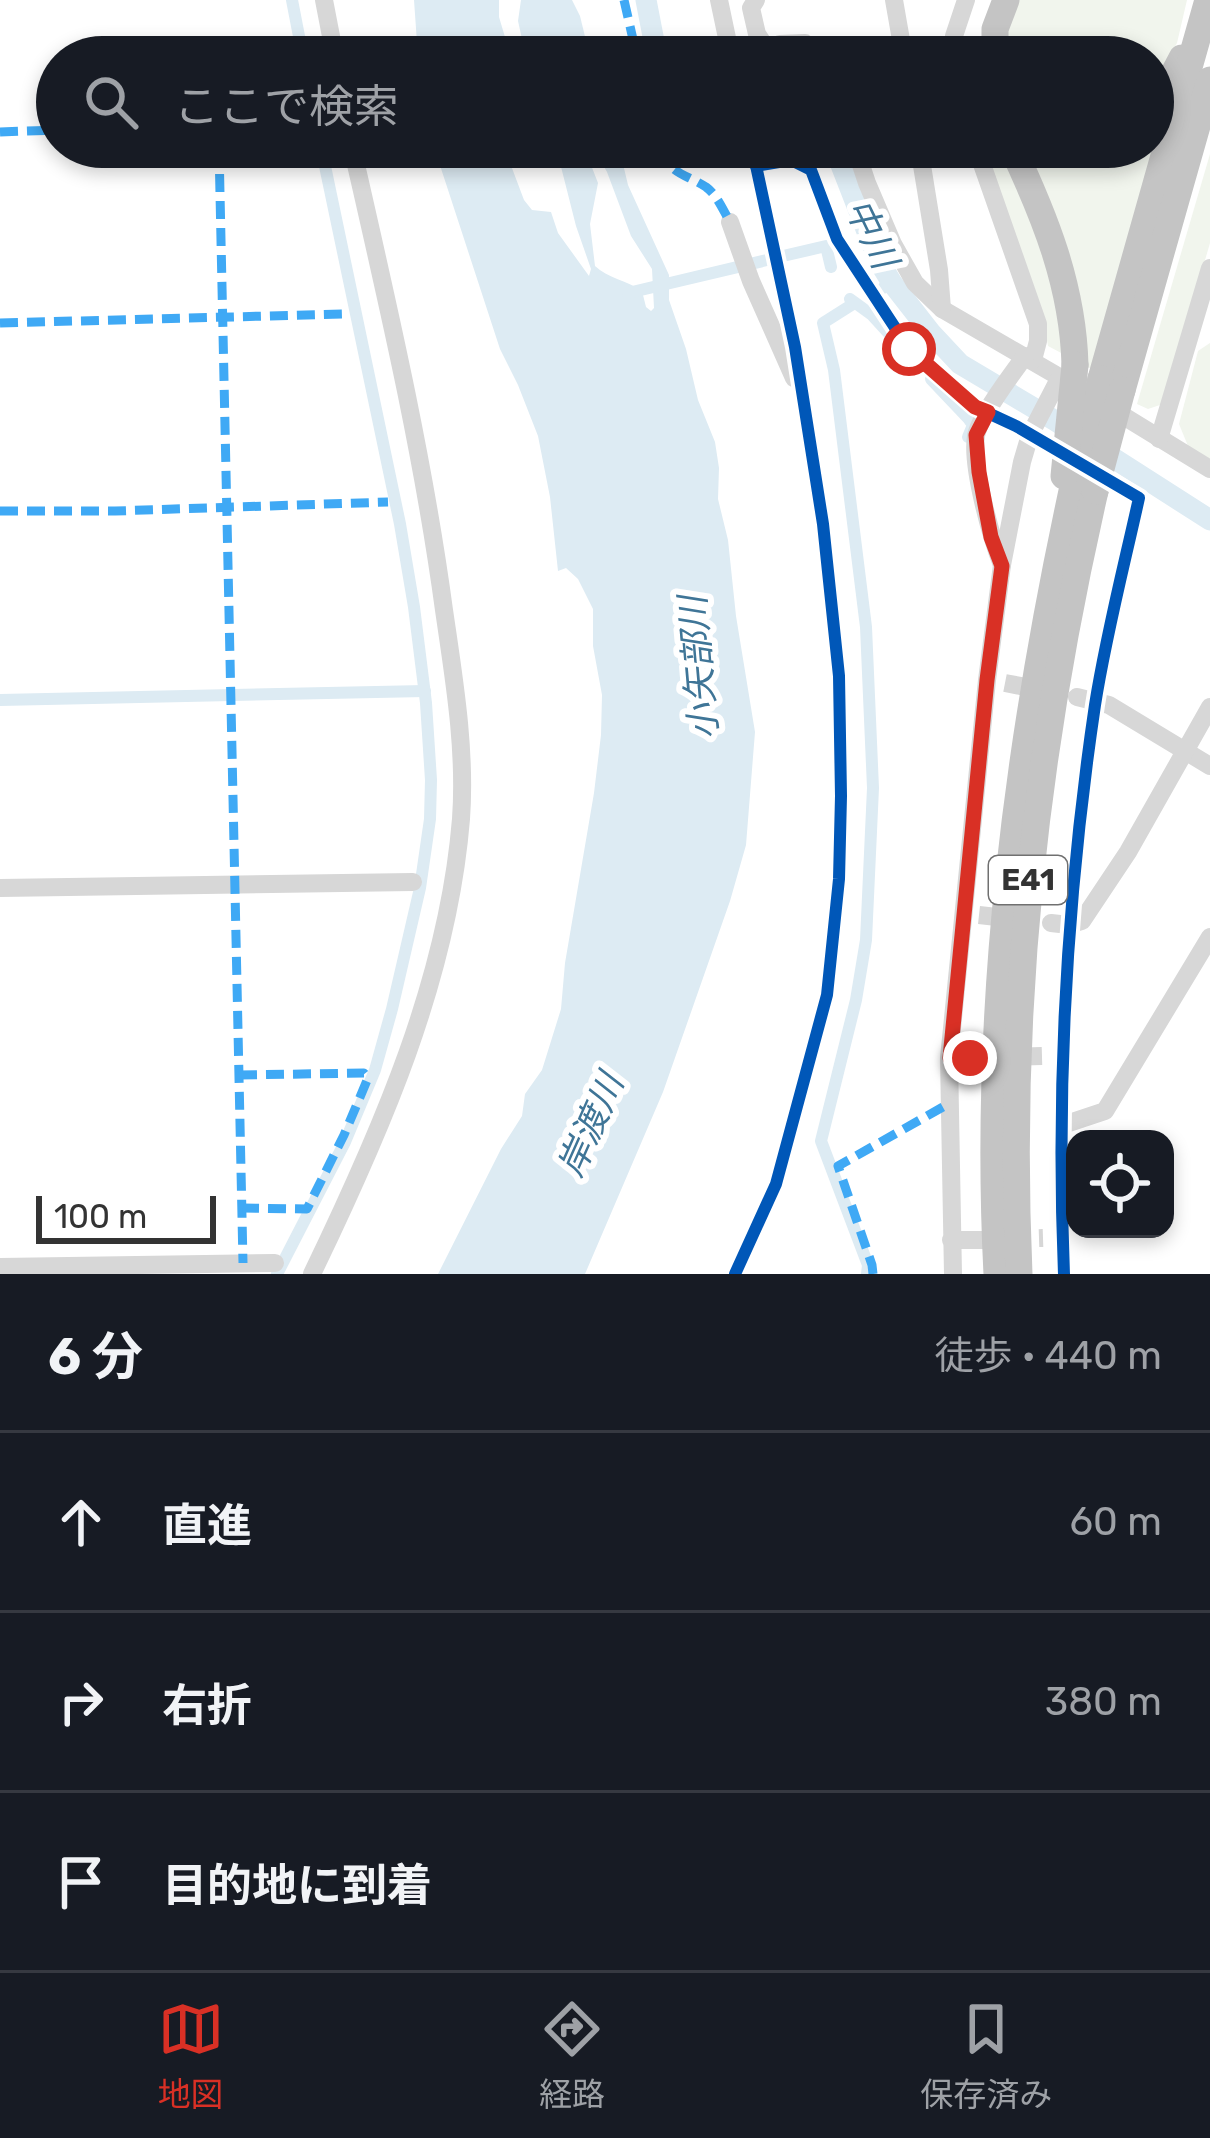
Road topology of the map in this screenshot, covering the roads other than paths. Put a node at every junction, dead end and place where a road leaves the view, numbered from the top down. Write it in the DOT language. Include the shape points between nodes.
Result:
graph roads {
  1 [pos="324,0"];
  2 [pos="718,0"];
  3 [pos="757,0"];
  4 [pos="894,0"];
  5 [pos="966,0"];
  6 [pos="988,0"];
  7 [pos="1006,0"];
  8 [pos="1205,0"];
  9 [pos="331,36"];
  10 [pos="726,36"];
  11 [pos="758,36"];
  12 [pos="900,36"];
  13 [pos="954,36"];
  14 [pos="978,36"];
  15 [pos="995,36"];
  16 [pos="1174,75"];
  17 [pos="1210,80"];
  18 [pos="1210,119"];
  19 [pos="1174,128"];
  20 [pos="357,168"];
  21 [pos="757,168"];
  22 [pos="807,168"];
  23 [pos="862,168"];
  24 [pos="922,168"];
  25 [pos="983,168"];
  26 [pos="1022,168"];
  27 [pos="1164,168"];
  28 [pos="730,222"];
  29 [pos="1210,268"];
  30 [pos="942,309"];
  31 [pos="1029,358"];
  32 [pos="1062,379"];
  33 [pos="1112,384"];
  34 [pos="801,386"];
  35 [pos="991,408"];
  36 [pos="1032,432"];
  37 [pos="1159,439"];
  38 [pos="1210,470"];
  39 [pos="1078,483"];
  40 [pos="1002,566"];
  41 [pos="1087,698"];
  42 [pos="1210,707"];
  43 [pos="1184,751"];
  44 [pos="1210,766"];
  45 [pos="413,881"];
  46 [pos="0,888"];
  47 [pos="1060,924"];
  48 [pos="1210,937"];
  49 [pos="1063,1125"];
  50 [pos="951,1240"];
  51 [pos="983,1240"];
  52 [pos="275,1263"];
  53 [pos="0,1267"];
  54 [pos="312,1274"];
  55 [pos="735,1274"];
  56 [pos="953,1274"];
  57 [pos="998,1274"];
  58 [pos="1019,1274"];
  59 [pos="1064,1274"];
  1 -- 9 [label="street"];
  2 -- 10 [label="street"];
  3 -- 11 [label="street" via="751,8"];
  4 -- 12 [label="street"];
  5 -- 13 [label="street"];
  6 -- 14 [label="highway"];
  7 -- 15 [label="highway"];
  8 -- 16 [label="highway"];
  8 -- 19 [label="highway, E41"];
  17 -- 33 [label="highway, E41"];
  18 -- 33 [label="highway"];
  20 -- 54 [label="street" via="430,510 462,781 437,957 389,1105"];
  21 -- 34 [label="street"];
  22 -- 35 [label="street" via="837,239 909,349 975,407"];
  23 -- 30 [label="street" via="915,283"];
  24 -- 30 [label="street"];
  25 -- 31 [label="street" via="1038,324"];
  26 -- 32 [label="highway" via="1061,266 1072,322"];
  27 -- 33 [label="highway, E41"];
  28 -- 34 [label="street"];
  29 -- 37 [label="street"];
  30 -- 31 [label="street"];
  31 -- 32 [label="street"];
  31 -- 35 [label="street"];
  32 -- 36 [label="street"];
  32 -- 37 [label="street"];
  32 -- 39 [label="highway, bridge" via="1073,404"];
  33 -- 39 [label="highway, E41, bridge"];
  34 -- 55 [label="street" via="839,676 839,879 814,1048 776,1184"];
  35 -- 36 [label="street"];
  35 -- 40 [label="street" via="976,435"];
  36 -- 40 [label="street"];
  36 -- 41 [label="street" via="1139,498"];
  37 -- 38 [label="street"];
  39 -- 57 [label="highway, E41" via="1034,649 1002,934"];
  39 -- 58 [label="highway, E41" via="1031,844 1018,1038"];
  40 -- 50 [label="street"];
  41 -- 43 [label="street"];
  41 -- 47 [label="street" via="1074,861"];
  42 -- 43 [label="street"];
  43 -- 44 [label="street"];
  43 -- 47 [label="street" via="1082,921"];
  45 -- 46 [label="street"];
  47 -- 49 [label="street" via="1052,1056"];
  48 -- 49 [label="street" via="1106,1112"];
  49 -- 59 [label="street" via="1053,1238"];
  50 -- 51 [label="street"];
  50 -- 56 [label="street"];
  52 -- 53 [label="street"];
}
